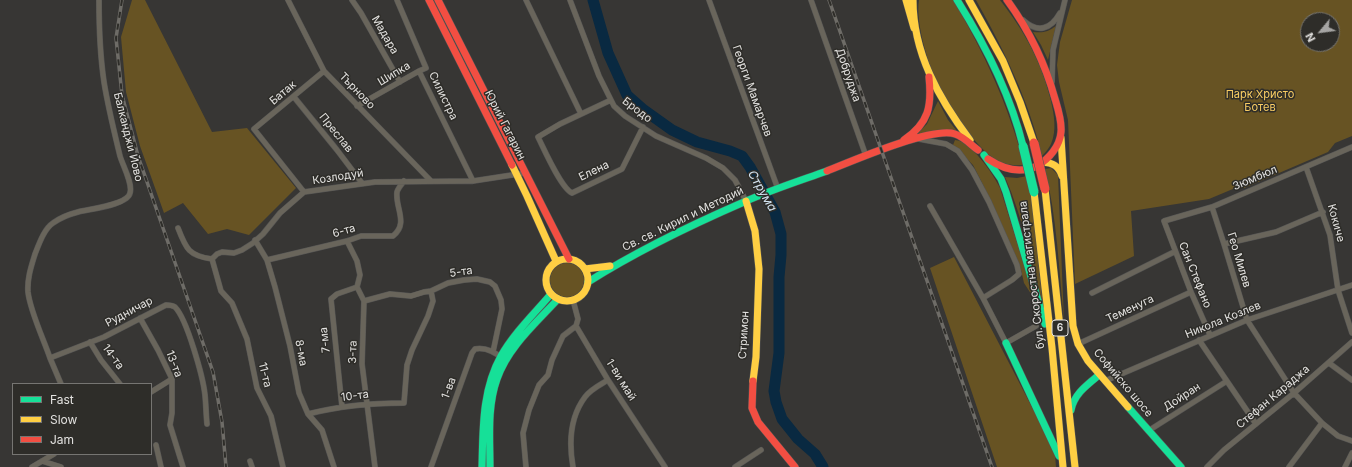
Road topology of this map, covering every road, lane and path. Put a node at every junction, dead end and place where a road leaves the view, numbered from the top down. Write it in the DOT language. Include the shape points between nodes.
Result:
graph roads {
  1 [pos="99,0"];
  2 [pos="288,0"];
  3 [pos="352,0"];
  4 [pos="397,0"];
  5 [pos="428,0"];
  6 [pos="438,0"];
  7 [pos="526,0"];
  8 [pos="570,0"];
  9 [pos="709,0"];
  10 [pos="811,0"];
  11 [pos="906,0"];
  12 [pos="913,0"];
  13 [pos="957,0"];
  14 [pos="969,0"];
  15 [pos="1006,0"];
  16 [pos="1065,0"];
  17 [pos="1062,8"];
  18 [pos="1018,14"];
  19 [pos="914,28"];
  20 [pos="927,67"];
  21 [pos="324,71"];
  22 [pos="419,71"];
  23 [pos="400,82"];
  24 [pos="1052,85"];
  25 [pos="294,97"];
  26 [pos="611,100"];
  27 [pos="357,106"];
  28 [pos="581,114"];
  29 [pos="643,127"];
  30 [pos="1061,132"];
  31 [pos="917,139"];
  32 [pos="897,144"];
  33 [pos="1352,147"];
  34 [pos="981,153"];
  35 [pos="866,156"];
  36 [pos="1042,162"];
  37 [pos="1306,167"];
  38 [pos="521,173"];
  39 [pos="404,181"];
  40 [pos="431,181"];
  41 [pos="473,181"];
  42 [pos="1064,181"];
  43 [pos="362,183"];
  44 [pos="774,190"];
  45 [pos="304,192"];
  46 [pos="742,192"];
  47 [pos="748,200"];
  48 [pos="930,206"];
  49 [pos="1212,207"];
  50 [pos="1323,212"];
  51 [pos="1164,221"];
  52 [pos="178,228"];
  53 [pos="255,240"];
  54 [pos="347,241"];
  55 [pos="1224,244"];
  56 [pos="1174,252"];
  57 [pos="212,259"];
  58 [pos="568,259"];
  59 [pos="267,260"];
  60 [pos="556,261"];
  61 [pos="615,265"];
  62 [pos="585,269"];
  63 [pos="588,282"];
  64 [pos="1352,285"];
  65 [pos="357,287"];
  66 [pos="1338,290"];
  67 [pos="431,291"];
  68 [pos="1191,292"];
  69 [pos="1092,293"];
  70 [pos="554,297"];
  71 [pos="982,298"];
  72 [pos="572,300"];
  73 [pos="364,302"];
  74 [pos="140,318"];
  75 [pos="1247,320"];
  76 [pos="576,326"];
  77 [pos="1036,326"];
  78 [pos="1352,333"];
  79 [pos="1210,335"];
  80 [pos="1200,340"];
  81 [pos="90,342"];
  82 [pos="1352,342"];
  83 [pos="1006,343"];
  84 [pos="1078,344"];
  85 [pos="1052,348"];
  86 [pos="500,357"];
  87 [pos="50,358"];
  88 [pos="1329,363"];
  89 [pos="1102,378"];
  90 [pos="172,379"];
  91 [pos="608,380"];
  92 [pos="1226,380"];
  93 [pos="1352,380"];
  94 [pos="62,383"];
  95 [pos="119,383"];
  96 [pos="152,391"];
  97 [pos="1294,393"];
  98 [pos="367,404"];
  99 [pos="342,407"];
  100 [pos="308,414"];
  101 [pos="1322,423"];
  102 [pos="207,424"];
  103 [pos="1256,424"];
  104 [pos="1148,431"];
  105 [pos="1071,434"];
  106 [pos="1352,441"];
  107 [pos="156,446"];
  108 [pos="761,450"];
  109 [pos="1352,453"];
  110 [pos="52,455"];
  111 [pos="42,461"];
  112 [pos="250,461"];
  113 [pos="32,467"];
  114 [pos="61,467"];
  115 [pos="161,467"];
  116 [pos="183,467"];
  117 [pos="252,467"];
  118 [pos="283,467"];
  119 [pos="334,467"];
  120 [pos="375,467"];
  121 [pos="431,467"];
  122 [pos="482,467"];
  123 [pos="490,467"];
  124 [pos="526,467"];
  125 [pos="573,467"];
  126 [pos="665,467"];
  127 [pos="735,467"];
  128 [pos="795,467"];
  129 [pos="1063,467"];
  130 [pos="1075,467"];
  131 [pos="1181,467"];
  132 [pos="1207,467"];
  133 [pos="1289,467"];
  134 [pos="1345,467"];
  1 -- 87 [label="street, Балканджи Йово" via="104,80 110,115 131,187 130,194 125,200 76,212 52,223 41,240 31,264 28,294"];
  2 -- 21 [label="street, Търново"];
  3 -- 23 [label="street, Мадара"];
  4 -- 22 [label="street, Силистра" via="426,68"];
  5 -- 38 [label="main road, Юрий Гагарин"];
  6 -- 38 [label="main road, Юрий Гагарин"];
  7 -- 28 [label="street"];
  8 -- 26 [label="street, Бродо"];
  9 -- 44 [label="street, Георги Мамарчев"];
  10 -- 35 [label="street, Добруджа"];
  11 -- 19 [label="main road"];
  12 -- 19 [label="main road"];
  13 -- 85 [label="main road, бул. Скоростна магистрала / 6, bridge" via="994,66 1011,106 1023,146 1034,192"];
  14 -- 105 [label="main road, бул. Скоростна магистрала / 6, bridge" via="1003,61 1020,102 1045,189"];
  15 -- 18 [label="main road, Софийско шосе"];
  16 -- 17 [label="street"];
  17 -- 18 [label="street" via="1054,22 1044,28 1030,26"];
  17 -- 24 [label="street" via="1053,50"];
  18 -- 24 [label="main road, Софийско шосе" via="1043,60"];
  19 -- 20 [label="main road"];
  20 -- 32 [label="main road, Св. св. Кирил и Методий" via="931,90 930,108 916,132"];
  20 -- 34 [label="main road" via="940,97 959,127"];
  21 -- 25 [label="street, Батак"];
  21 -- 27 [label="street, Търново"];
  22 -- 23 [label="street, Шипка"];
  22 -- 41 [label="street, Силистра"];
  23 -- 27 [label="street, Шипка"];
  24 -- 30 [label="main road, Софийско шосе"];
  25 -- 43 [label="street, Преслав"];
  25 -- 45 [label="street, Батак" via="254,129"];
  26 -- 28 [label="street"];
  26 -- 29 [label="street, Бродо" via="625,116"];
  27 -- 40 [label="street, Търново"];
  28 -- 29 [label="street, Елена" via="538,137 562,184 572,194 622,169"];
  29 -- 46 [label="street, Бродо" via="656,136 723,168"];
  30 -- 36 [label="main road" via="1054,150"];
  30 -- 42 [label="main road, Софийско шосе"];
  31 -- 32 [label="main road, Св. св. Кирил и Методий"];
  31 -- 34 [label="main road, Св. св. Кирил и Методий" via="945,133 955,134"];
  31 -- 71 [label="street" via="946,144 958,151 968,163 1018,266 1019,274"];
  32 -- 35 [label="main road, Св. св. Кирил и Методий"];
  33 -- 37 [label="street, Зюмбюл"];
  34 -- 36 [label="main road" via="1002,168 1013,170 1034,167"];
  34 -- 85 [label="main road" via="1006,192"];
  35 -- 44 [label="main road, Св. св. Кирил и Методий"];
  36 -- 42 [label="main road, Софийско шосе" via="1058,167"];
  37 -- 49 [label="street, Зюмбюл"];
  37 -- 50 [label="street, Кокиче"];
  38 -- 41 [label="street, Козлодуй"];
  38 -- 58 [label="main road, Юрий Гагарин"];
  38 -- 60 [label="main road, Юрий Гагарин"];
  39 -- 40 [label="street, Козлодуй"];
  39 -- 43 [label="street, Козлодуй"];
  39 -- 54 [label="street, 6-та" via="397,191 401,222 399,231 393,236 361,236"];
  40 -- 41 [label="street, Козлодуй"];
  42 -- 84 [label="main road, Софийско шосе" via="1073,326"];
  43 -- 45 [label="street, Козлодуй"];
  44 -- 47 [label="main road, Св. св. Кирил и Методий"];
  45 -- 53 [label="street, Козлодуй"];
  46 -- 47 [label="street, Стримон"];
  47 -- 61 [label="main road, Св. св. Кирил и Методий"];
  47 -- 128 [label="main road, Стримон" via="755,231 759,270 752,408 758,422"];
  48 -- 71 [label="street"];
  49 -- 51 [label="street, Зюмбюл"];
  49 -- 55 [label="street, Гео Милев"];
  50 -- 55 [label="street" via="1276,232"];
  50 -- 66 [label="street, Кокиче" via="1330,235"];
  51 -- 56 [label="street, Сан Стефано"];
  52 -- 57 [label="street" via="186,248 192,253"];
  53 -- 57 [label="street, Козлодуй" via="242,250 234,253 222,252"];
  53 -- 59 [label="street, 8-ма"];
  54 -- 59 [label="street, 6-та"];
  54 -- 65 [label="street, 3-та" via="357,261 360,275"];
  55 -- 75 [label="street, Гео Милев"];
  56 -- 68 [label="street, Сан Стефано"];
  56 -- 69 [label="street"];
  57 -- 118 [label="street, 11-та" via="220,291 232,303 247,339 257,388 271,416"];
  58 -- 60 [label="main road"];
  58 -- 62 [label="main road" via="579,263"];
  59 -- 100 [label="street, 8-ма" via="290,346 299,393"];
  60 -- 70 [label="main road" via="548,269 546,277 547,288"];
  61 -- 62 [label="main road, Св. св. Кирил и Методий"];
  61 -- 63 [label="main road, Св. св. Кирил и Методий"];
  62 -- 63 [label="main road"];
  63 -- 72 [label="main road" via="582,295"];
  64 -- 66 [label="street, Никола Козлев"];
  65 -- 73 [label="street, 3-та"];
  65 -- 99 [label="street, 7-ма" via="331,298"];
  66 -- 75 [label="street, Никола Козлев"];
  66 -- 78 [label="street, Кокиче"];
  67 -- 73 [label="street, 5-та" via="411,296 390,294"];
  67 -- 86 [label="street, 5-та" via="448,283 464,280 484,280 495,286 502,310"];
  67 -- 98 [label="street, 10-та" via="433,301 407,365 404,403"];
  68 -- 79 [label="street, Сан Стефано"];
  68 -- 84 [label="street, Теменуга"];
  70 -- 72 [label="main road" via="565,301"];
  70 -- 86 [label="main road" via="529,331"];
  71 -- 83 [label="street"];
  72 -- 76 [label="street, 1-ви май" via="578,319"];
  73 -- 98 [label="street, 3-та" via="362,364"];
  74 -- 81 [label="street, Рудничар"];
  74 -- 90 [label="street, 13-та"];
  74 -- 102 [label="street, Рудничар" via="166,305 174,307 181,317 202,377"];
  75 -- 79 [label="street, Никола Козлев"];
  75 -- 97 [label="street, Гео Милев"];
  76 -- 91 [label="street, 1-ви май"];
  76 -- 124 [label="street" via="563,336 548,375 539,385 529,410 523,433"];
  77 -- 83 [label="street"];
  79 -- 80 [label="street, Никола Козлев"];
  80 -- 89 [label="street, Никола Козлев"];
  80 -- 92 [label="street"];
  81 -- 87 [label="street, Рудничар"];
  81 -- 95 [label="street, 14-та"];
  82 -- 88 [label="street, Стефан Караджа"];
  83 -- 129 [label="main road"];
  84 -- 89 [label="main road, Софийско шосе" via="1084,356"];
  85 -- 129 [label="main road, бул. Скоростна магистрала / 6"];
  86 -- 121 [label="street, 1-ва" via="483,348 475,349 472,353"];
  86 -- 122 [label="main road" via="489,386"];
  86 -- 123 [label="main road" via="490,429"];
  87 -- 94 [label="street"];
  88 -- 93 [label="street"];
  88 -- 97 [label="street, Стефан Караджа"];
  89 -- 104 [label="main road, Софийско шосе"];
  89 -- 105 [label="main road" via="1079,393 1074,400"];
  90 -- 96 [label="street"];
  90 -- 116 [label="street, 13-та" via="170,426"];
  91 -- 125 [label="street" via="585,396 580,406 571,432"];
  91 -- 126 [label="street, 1-ви май"];
  92 -- 103 [label="street"];
  92 -- 104 [label="street, Дойран"];
  97 -- 101 [label="street, Гео Милев"];
  97 -- 103 [label="street, Стефан Караджа"];
  98 -- 99 [label="street, 10-та"];
  98 -- 120 [label="street, 3-та"];
  99 -- 100 [label="street, 10-та"];
  100 -- 119 [label="street, 8-ма" via="322,430"];
  101 -- 106 [label="street, Гео Милев" via="1338,436"];
  101 -- 133 [label="street"];
  103 -- 132 [label="street, Стефан Караджа"];
  104 -- 131 [label="main road, Софийско шосе"];
  105 -- 130 [label="main road, бул. Скоростна магистрала / 6"];
  107 -- 115 [label="street"];
  108 -- 127 [label="street"];
  109 -- 134 [label="street"];
  110 -- 111 [label="street"];
  111 -- 113 [label="street"];
  111 -- 114 [label="street"];
  112 -- 117 [label="street"];
}
